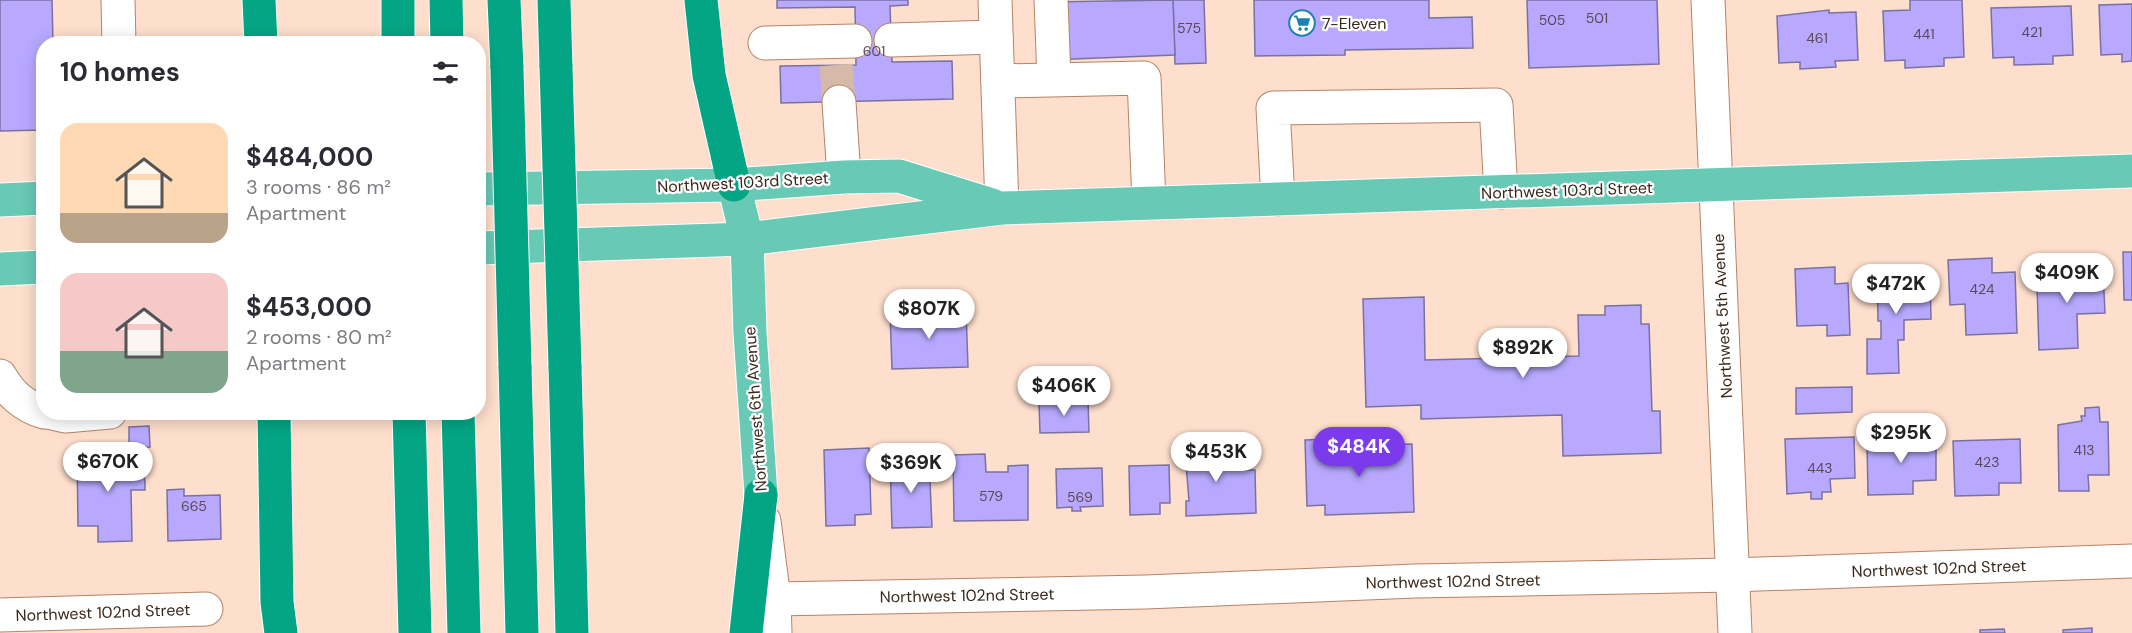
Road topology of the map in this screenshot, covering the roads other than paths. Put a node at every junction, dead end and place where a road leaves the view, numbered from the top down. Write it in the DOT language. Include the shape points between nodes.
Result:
graph roads {
  1 [pos="118,0"];
  2 [pos="259,0"];
  3 [pos="398,0"];
  4 [pos="446,0"];
  5 [pos="504,0"];
  6 [pos="554,0"];
  7 [pos="701,0"];
  8 [pos="995,0"];
  9 [pos="1051,0"];
  10 [pos="1708,0"];
  11 [pos="119,36"];
  12 [pos="261,36"];
  13 [pos="398,36"];
  14 [pos="447,36"];
  15 [pos="996,37"];
  16 [pos="891,40"];
  17 [pos="765,43"];
  18 [pos="842,49"];
  19 [pos="1054,80"];
  20 [pos="998,81"];
  21 [pos="839,102"];
  22 [pos="2132,171"];
  23 [pos="844,177"];
  24 [pos="735,185"];
  25 [pos="1715,185"];
  26 [pos="486,189"];
  27 [pos="1501,192"];
  28 [pos="36,198"];
  29 [pos="1278,199"];
  30 [pos="0,200"];
  31 [pos="1149,203"];
  32 [pos="1002,208"];
  33 [pos="747,239"];
  34 [pos="486,248"];
  35 [pos="36,267"];
  36 [pos="0,269"];
  37 [pos="0,376"];
  38 [pos="36,410"];
  39 [pos="274,420"];
  40 [pos="408,420"];
  41 [pos="458,420"];
  42 [pos="761,495"];
  43 [pos="2132,561"];
  44 [pos="1732,575"];
  45 [pos="774,599"];
  46 [pos="206,609"];
  47 [pos="0,615"];
  48 [pos="34,623"];
  49 [pos="281,633"];
  50 [pos="415,633"];
  51 [pos="464,633"];
  52 [pos="522,633"];
  53 [pos="572,633"];
  54 [pos="746,633"];
  55 [pos="775,633"];
  56 [pos="1735,633"];
  1 -- 11 [label="street"];
  2 -- 12 [label="highway"];
  3 -- 13 [label="highway"];
  4 -- 14 [label="highway"];
  5 -- 52 [label="highway, bridge"];
  6 -- 53 [label="highway, bridge"];
  7 -- 24 [label="highway" via="709,75"];
  8 -- 15 [label="street"];
  9 -- 19 [label="street"];
  10 -- 25 [label="street, Northwest 5th Avenue"];
  15 -- 16 [label="street"];
  15 -- 20 [label="street"];
  17 -- 18 [label="street"];
  19 -- 20 [label="street"];
  19 -- 31 [label="street" via="1144,78"];
  20 -- 32 [label="street"];
  21 -- 23 [label="street"];
  22 -- 25 [label="main road, Northwest 103rd Street"];
  23 -- 24 [label="main road, Northwest 103rd Street"];
  23 -- 32 [label="main road, Northwest 103rd Street" via="899,176"];
  24 -- 26 [label="main road, Northwest 103rd Street"];
  24 -- 33 [label="main road, Northwest 6th Avenue"];
  25 -- 27 [label="main road, Northwest 103rd Street"];
  25 -- 44 [label="street, Northwest 5th Avenue"];
  27 -- 29 [label="main road, Northwest 103rd Street"];
  27 -- 29 [label="street" via="1496,105 1273,108"];
  28 -- 30 [label="main road"];
  29 -- 31 [label="main road, Northwest 103rd Street"];
  31 -- 32 [label="main road, Northwest 103rd Street"];
  32 -- 33 [label="main road, Northwest 103rd Street"];
  33 -- 34 [label="main road, Northwest 103rd Street"];
  33 -- 42 [label="main road, Northwest 6th Avenue"];
  35 -- 36 [label="main road"];
  37 -- 38 [label="street" via="9,391"];
  39 -- 49 [label="highway"];
  40 -- 50 [label="highway"];
  41 -- 51 [label="highway"];
  42 -- 45 [label="street, Northwest 6th Avenue"];
  42 -- 54 [label="highway"];
  43 -- 44 [label="street, Northwest 102nd Street"];
  44 -- 45 [label="street, Northwest 102nd Street"];
  44 -- 56 [label="street, Northwest 5th Avenue"];
  45 -- 55 [label="street, Northwest 6th Avenue"];
  46 -- 48 [label="street, Northwest 102nd Street"];
  47 -- 48 [label="street, Northwest 102nd Street"];
}
